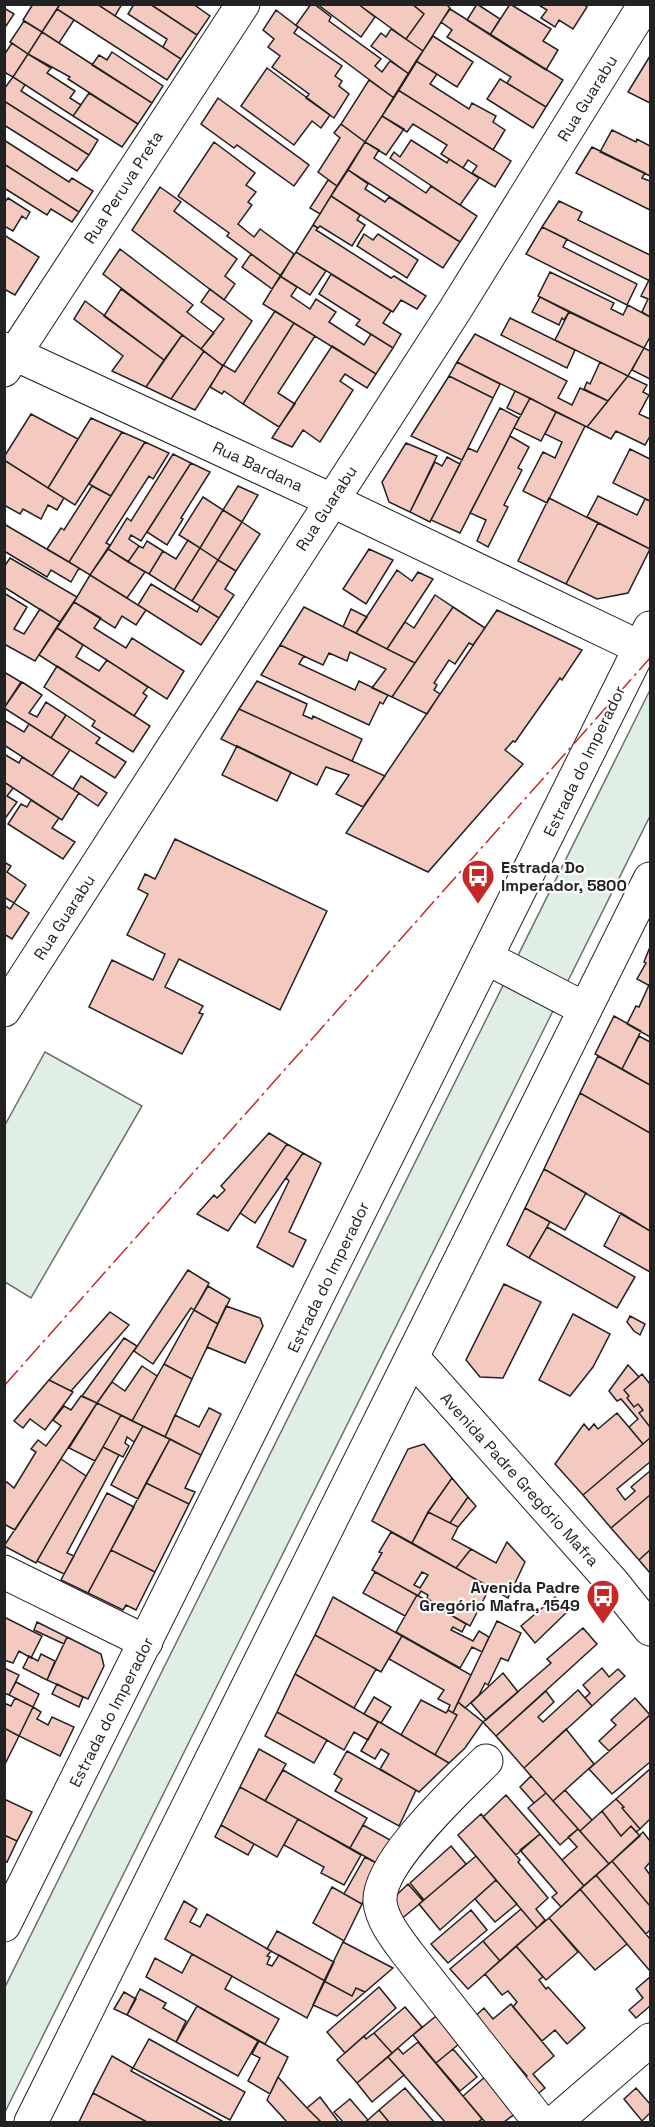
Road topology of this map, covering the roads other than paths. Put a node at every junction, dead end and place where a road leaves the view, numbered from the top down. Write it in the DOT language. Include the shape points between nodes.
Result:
graph roads {
  1 [pos="243,4"];
  2 [pos="645,4"];
  3 [pos="8,357"];
  4 [pos="331,500"];
  5 [pos="646,638"];
  6 [pos="651,879"];
  7 [pos="487,958"];
  8 [pos="4,1010"];
  9 [pos="585,1010"];
  10 [pos="412,1357"];
  11 [pos="4,1572"];
  12 [pos="651,1629"];
  13 [pos="146,1642"];
  14 [pos="486,1761"];
  15 [pos="4,1925"];
  16 [pos="651,2040"];
  17 [pos="31,2122"];
  18 [pos="540,2122"];
  19 [pos="555,2122"];
  1 -- 3 [label="street, Rua Peruva Preta"];
  2 -- 4 [label="street, Rua Guarabu"];
  3 -- 4 [label="street, Rua Bardana"];
  4 -- 5 [label="street, Rua Bardana"];
  4 -- 8 [label="street, Rua Guarabu"];
  5 -- 7 [label="street, Estrada do Imperador"];
  6 -- 9 [label="street"];
  7 -- 9 [label="street"];
  7 -- 13 [label="street, Estrada do Imperador"];
  9 -- 10 [label="street"];
  10 -- 12 [label="street, Avenida Padre Gregório Mafra"];
  10 -- 17 [label="street"];
  11 -- 13 [label="street"];
  13 -- 15 [label="street, Estrada do Imperador"];
  14 -- 18 [label="street" via="413,1836 387,1876 380,1902 390,1928 408,1954"];
  16 -- 19 [label="street"];
}
